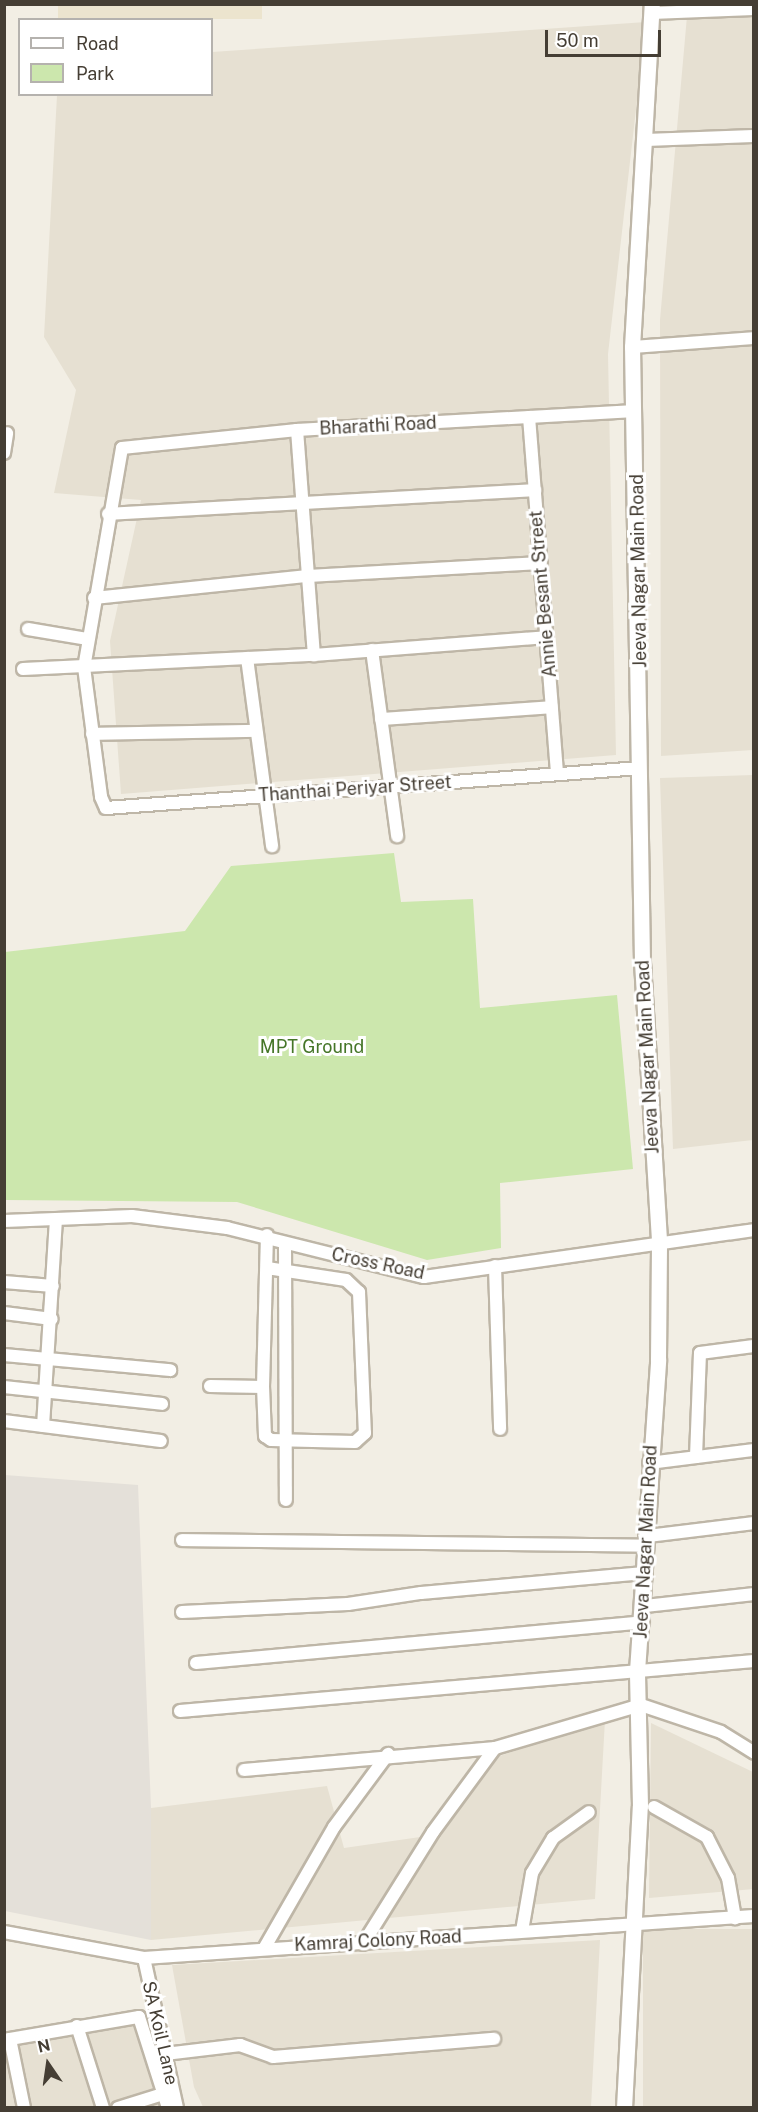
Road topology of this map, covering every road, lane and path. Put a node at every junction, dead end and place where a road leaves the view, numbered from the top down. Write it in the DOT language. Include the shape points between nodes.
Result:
graph roads {
  1 [pos="651,9"];
  2 [pos="753,9"];
  3 [pos="753,135"];
  4 [pos="645,140"];
  5 [pos="753,338"];
  6 [pos="632,347"];
  7 [pos="635,411"];
  8 [pos="529,417"];
  9 [pos="297,430"];
  10 [pos="7,433"];
  11 [pos="4,453"];
  12 [pos="535,490"];
  13 [pos="303,501"];
  14 [pos="108,514"];
  15 [pos="541,563"];
  16 [pos="308,576"];
  17 [pos="94,598"];
  18 [pos="28,629"];
  19 [pos="546,637"];
  20 [pos="88,639"];
  21 [pos="372,650"];
  22 [pos="314,655"];
  23 [pos="247,658"];
  24 [pos="84,667"];
  25 [pos="23,669"];
  26 [pos="552,707"];
  27 [pos="381,719"];
  28 [pos="253,731"];
  29 [pos="92,734"];
  30 [pos="640,768"];
  31 [pos="557,771"];
  32 [pos="389,790"];
  33 [pos="263,795"];
  34 [pos="397,836"];
  35 [pos="272,846"];
  36 [pos="56,1220"];
  37 [pos="4,1221"];
  38 [pos="753,1230"];
  39 [pos="267,1235"];
  40 [pos="659,1240"];
  41 [pos="285,1244"];
  42 [pos="495,1266"];
  43 [pos="267,1268"];
  44 [pos="284,1271"];
  45 [pos="4,1282"];
  46 [pos="53,1286"];
  47 [pos="4,1313"];
  48 [pos="52,1318"];
  49 [pos="753,1346"];
  50 [pos="4,1355"];
  51 [pos="49,1360"];
  52 [pos="170,1370"];
  53 [pos="210,1386"];
  54 [pos="4,1387"];
  55 [pos="263,1387"];
  56 [pos="46,1392"];
  57 [pos="162,1404"];
  58 [pos="4,1421"];
  59 [pos="43,1426"];
  60 [pos="500,1429"];
  61 [pos="286,1439"];
  62 [pos="161,1441"];
  63 [pos="753,1450"];
  64 [pos="696,1457"];
  65 [pos="650,1463"];
  66 [pos="286,1500"];
  67 [pos="753,1523"];
  68 [pos="182,1540"];
  69 [pos="647,1541"];
  70 [pos="644,1573"];
  71 [pos="753,1594"];
  72 [pos="645,1606"];
  73 [pos="182,1612"];
  74 [pos="643,1622"];
  75 [pos="753,1661"];
  76 [pos="196,1663"];
  77 [pos="637,1671"];
  78 [pos="641,1705"];
  79 [pos="180,1711"];
  80 [pos="495,1748"];
  81 [pos="753,1753"];
  82 [pos="388,1754"];
  83 [pos="244,1770"];
  84 [pos="654,1807"];
  85 [pos="589,1812"];
  86 [pos="753,1916"];
  87 [pos="735,1918"];
  88 [pos="631,1927"];
  89 [pos="522,1931"];
  90 [pos="4,1932"];
  91 [pos="363,1944"];
  92 [pos="265,1947"];
  93 [pos="144,1958"];
  94 [pos="77,2026"];
  95 [pos="7,2039"];
  96 [pos="494,2039"];
  97 [pos="165,2054"];
  98 [pos="163,2094"];
  99 [pos="24,2108"];
  100 [pos="103,2108"];
  101 [pos="118,2108"];
  102 [pos="168,2108"];
  103 [pos="177,2108"];
  104 [pos="624,2108"];
  1 -- 2 [label="street"];
  1 -- 4 [label="street, Jeeva Nagar Main Road"];
  3 -- 4 [label="street"];
  4 -- 6 [label="street, Jeeva Nagar Main Road"];
  5 -- 6 [label="street"];
  6 -- 7 [label="street, Jeeva Nagar Main Road"];
  7 -- 8 [label="street, Bharathi Road"];
  7 -- 30 [label="street, Jeeva Nagar Main Road"];
  8 -- 9 [label="street, Bharathi Road"];
  8 -- 12 [label="street, Annie Besant Street"];
  9 -- 13 [label="street"];
  9 -- 14 [label="street, Bharathi Road" via="122,448"];
  10 -- 11 [label="street"];
  12 -- 13 [label="street"];
  12 -- 15 [label="street, Annie Besant Street"];
  13 -- 14 [label="street"];
  13 -- 16 [label="street"];
  14 -- 17 [label="street"];
  15 -- 16 [label="street"];
  15 -- 19 [label="street, Annie Besant Street"];
  16 -- 17 [label="street"];
  16 -- 22 [label="street"];
  17 -- 20 [label="street"];
  18 -- 20 [label="street"];
  19 -- 21 [label="street"];
  19 -- 26 [label="street, Annie Besant Street"];
  20 -- 24 [label="street"];
  21 -- 22 [label="street"];
  21 -- 27 [label="street"];
  22 -- 23 [label="street"];
  23 -- 24 [label="street"];
  23 -- 28 [label="street"];
  24 -- 25 [label="street"];
  24 -- 29 [label="street"];
  26 -- 27 [label="street"];
  26 -- 31 [label="street, Annie Besant Street"];
  27 -- 32 [label="street"];
  28 -- 29 [label="street"];
  28 -- 33 [label="street"];
  29 -- 33 [label="street, Thanthai Periyar Street" via="106,808"];
  30 -- 31 [label="street, Thanthai Periyar Street"];
  30 -- 40 [label="street, Jeeva Nagar Main Road" via="642,961"];
  31 -- 32 [label="street, Thanthai Periyar Street"];
  32 -- 33 [label="street, Thanthai Periyar Street"];
  32 -- 34 [label="street"];
  33 -- 35 [label="street"];
  36 -- 37 [label="street, Cross Road"];
  36 -- 39 [label="street, Cross Road" via="132,1216"];
  36 -- 46 [label="street"];
  38 -- 40 [label="street, Cross Road"];
  39 -- 41 [label="street, Cross Road"];
  39 -- 43 [label="street"];
  40 -- 42 [label="street, Cross Road"];
  40 -- 65 [label="street, Jeeva Nagar Main Road" via="658,1360"];
  41 -- 42 [label="street, Cross Road" via="424,1277"];
  41 -- 44 [label="street"];
  42 -- 60 [label="street"];
  43 -- 44 [label="street"];
  43 -- 55 [label="street"];
  44 -- 61 [label="street"];
  44 -- 61 [label="street" via="346,1280 359,1292 365,1433 355,1442"];
  45 -- 46 [label="street"];
  46 -- 48 [label="street"];
  47 -- 48 [label="street"];
  48 -- 51 [label="street"];
  49 -- 64 [label="street" via="700,1353"];
  50 -- 51 [label="street"];
  51 -- 52 [label="street"];
  51 -- 56 [label="street"];
  53 -- 55 [label="street"];
  54 -- 56 [label="street"];
  55 -- 61 [label="street" via="265,1436"];
  56 -- 57 [label="street"];
  56 -- 59 [label="street"];
  58 -- 59 [label="street"];
  59 -- 62 [label="street"];
  61 -- 66 [label="street"];
  63 -- 64 [label="street"];
  64 -- 65 [label="street"];
  65 -- 69 [label="street, Jeeva Nagar Main Road"];
  67 -- 69 [label="street"];
  68 -- 69 [label="street"];
  69 -- 70 [label="street, Jeeva Nagar Main Road"];
  70 -- 72 [label="street, Jeeva Nagar Main Road"];
  70 -- 73 [label="street" via="421,1593 348,1604"];
  71 -- 72 [label="street"];
  72 -- 74 [label="street, Jeeva Nagar Main Road"];
  74 -- 76 [label="street"];
  74 -- 77 [label="street, Jeeva Nagar Main Road"];
  75 -- 77 [label="street"];
  77 -- 78 [label="street, Jeeva Nagar Main Road"];
  77 -- 79 [label="street"];
  78 -- 80 [label="street"];
  78 -- 81 [label="street" via="721,1732"];
  78 -- 88 [label="street, Jeeva Nagar Main Road"];
  80 -- 82 [label="street"];
  80 -- 91 [label="street" via="433,1832"];
  82 -- 83 [label="street"];
  82 -- 92 [label="street" via="334,1827"];
  84 -- 87 [label="street" via="707,1837 728,1878"];
  85 -- 89 [label="street" via="553,1838 532,1873"];
  86 -- 87 [label="street, Kamraj Colony Road"];
  87 -- 88 [label="street, Kamraj Colony Road"];
  88 -- 89 [label="street, Kamraj Colony Road"];
  88 -- 104 [label="street, Jeeva Nagar Main Road"];
  89 -- 91 [label="street, Kamraj Colony Road"];
  90 -- 93 [label="street, Kamraj Colony Road"];
  91 -- 92 [label="street, Kamraj Colony Road"];
  92 -- 93 [label="street, Kamraj Colony Road"];
  93 -- 97 [label="street, SA Koil Lane"];
  94 -- 95 [label="street"];
  94 -- 98 [label="street" via="139,2017"];
  94 -- 100 [label="street"];
  95 -- 99 [label="street"];
  96 -- 97 [label="street" via="273,2057 240,2045"];
  97 -- 103 [label="street, SA Koil Lane"];
  98 -- 101 [label="street"];
  98 -- 102 [label="street"];
}
